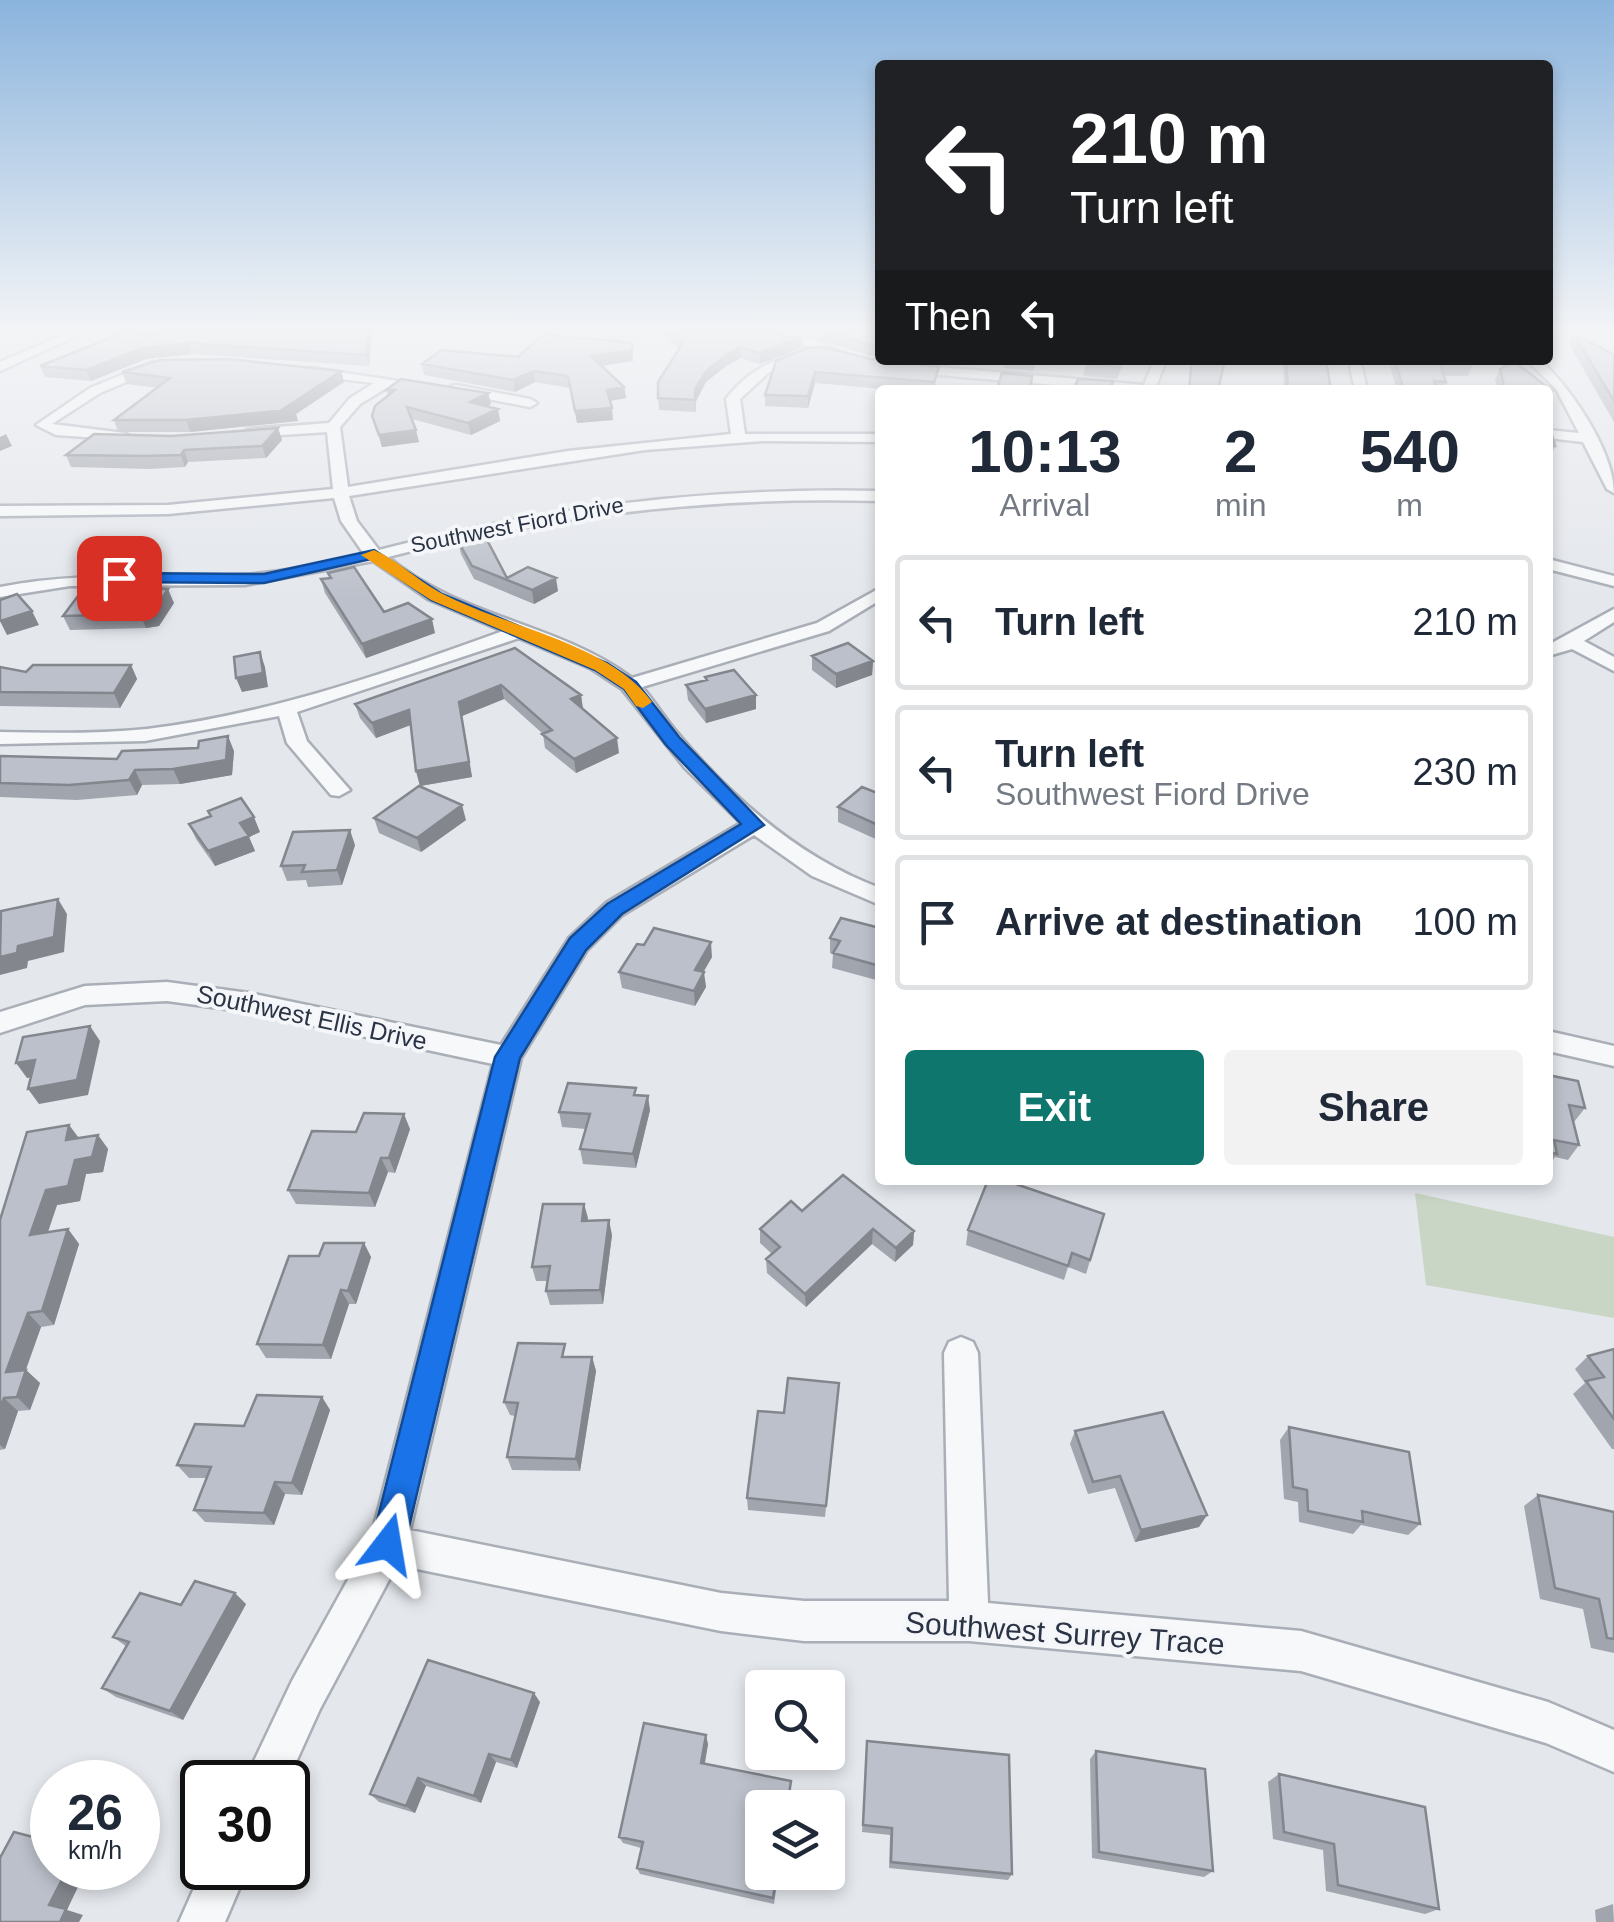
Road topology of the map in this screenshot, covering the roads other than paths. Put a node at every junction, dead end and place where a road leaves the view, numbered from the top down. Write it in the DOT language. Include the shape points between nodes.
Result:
graph roads {
  1 [pos="48,421"];
  2 [pos="339,421"];
  3 [pos="736,421"];
  4 [pos="1579,421"];
  5 [pos="334,427"];
  6 [pos="225,435"];
  7 [pos="1553,435"];
  8 [pos="146,438"];
  9 [pos="875,438"];
  10 [pos="1587,438"];
  11 [pos="739,440"];
  12 [pos="1610,482"];
  13 [pos="338,493"];
  14 [pos="875,496"];
  15 [pos="0,511"];
  16 [pos="374,554"];
  17 [pos="1553,565"];
  18 [pos="1614,582"];
  19 [pos="0,592"];
  20 [pos="875,596"];
  21 [pos="1614,614"];
  22 [pos="521,631"];
  23 [pos="1571,642"];
  24 [pos="1553,649"];
  25 [pos="1614,665"];
  26 [pos="630,686"];
  27 [pos="286,710"];
  28 [pos="0,738"];
  29 [pos="339,790"];
  30 [pos="754,825"];
  31 [pos="875,895"];
  32 [pos="0,1023"];
  33 [pos="1553,1042"];
  34 [pos="1614,1056"];
  35 [pos="508,1057"];
  36 [pos="961,1353"];
  37 [pos="388,1544"];
  38 [pos="969,1621"];
  39 [pos="1614,1751"];
  40 [pos="275,1760"];
  41 [pos="216,1890"];
  42 [pos="202,1922"];
  1 -- 8 [label="street" via="42,425 77,434"];
  2 -- 5 [label="street"];
  3 -- 11 [label="street"];
  4 -- 10 [label="street"];
  5 -- 6 [label="street"];
  5 -- 13 [label="street"];
  7 -- 10 [label="street"];
  9 -- 11 [label="street"];
  10 -- 12 [label="street"];
  11 -- 13 [label="street" via="570,454"];
  13 -- 15 [label="street" via="154,510"];
  13 -- 16 [label="street"];
  14 -- 16 [label="street, Southwest Fiord Drive" via="574,512"];
  16 -- 19 [label="street, Southwest Fiord Drive" via="264,578 82,579"];
  16 -- 22 [label="street" via="436,597"];
  17 -- 18 [label="street"];
  20 -- 26 [label="street" via="823,627"];
  21 -- 23 [label="street"];
  22 -- 26 [label="street"];
  22 -- 27 [label="street"];
  23 -- 24 [label="street"];
  23 -- 25 [label="street"];
  26 -- 30 [label="street" via="672,741"];
  27 -- 28 [label="street" via="144,735"];
  27 -- 29 [label="street" via="298,743"];
  30 -- 31 [label="street" via="844,886"];
  30 -- 35 [label="street" via="614,909 567,959"];
  32 -- 35 [label="street, Southwest Ellis Drive" via="106,992 161,989 214,994"];
  33 -- 34 [label="street"];
  35 -- 37 [label="street"];
  36 -- 38 [label="street"];
  37 -- 38 [label="street, Southwest Surrey Trace" via="721,1612 804,1621"];
  37 -- 40 [label="street"];
  38 -- 39 [label="street, Southwest Surrey Trace" via="1301,1652 1548,1724"];
  41 -- 42 [label="street"];
}
